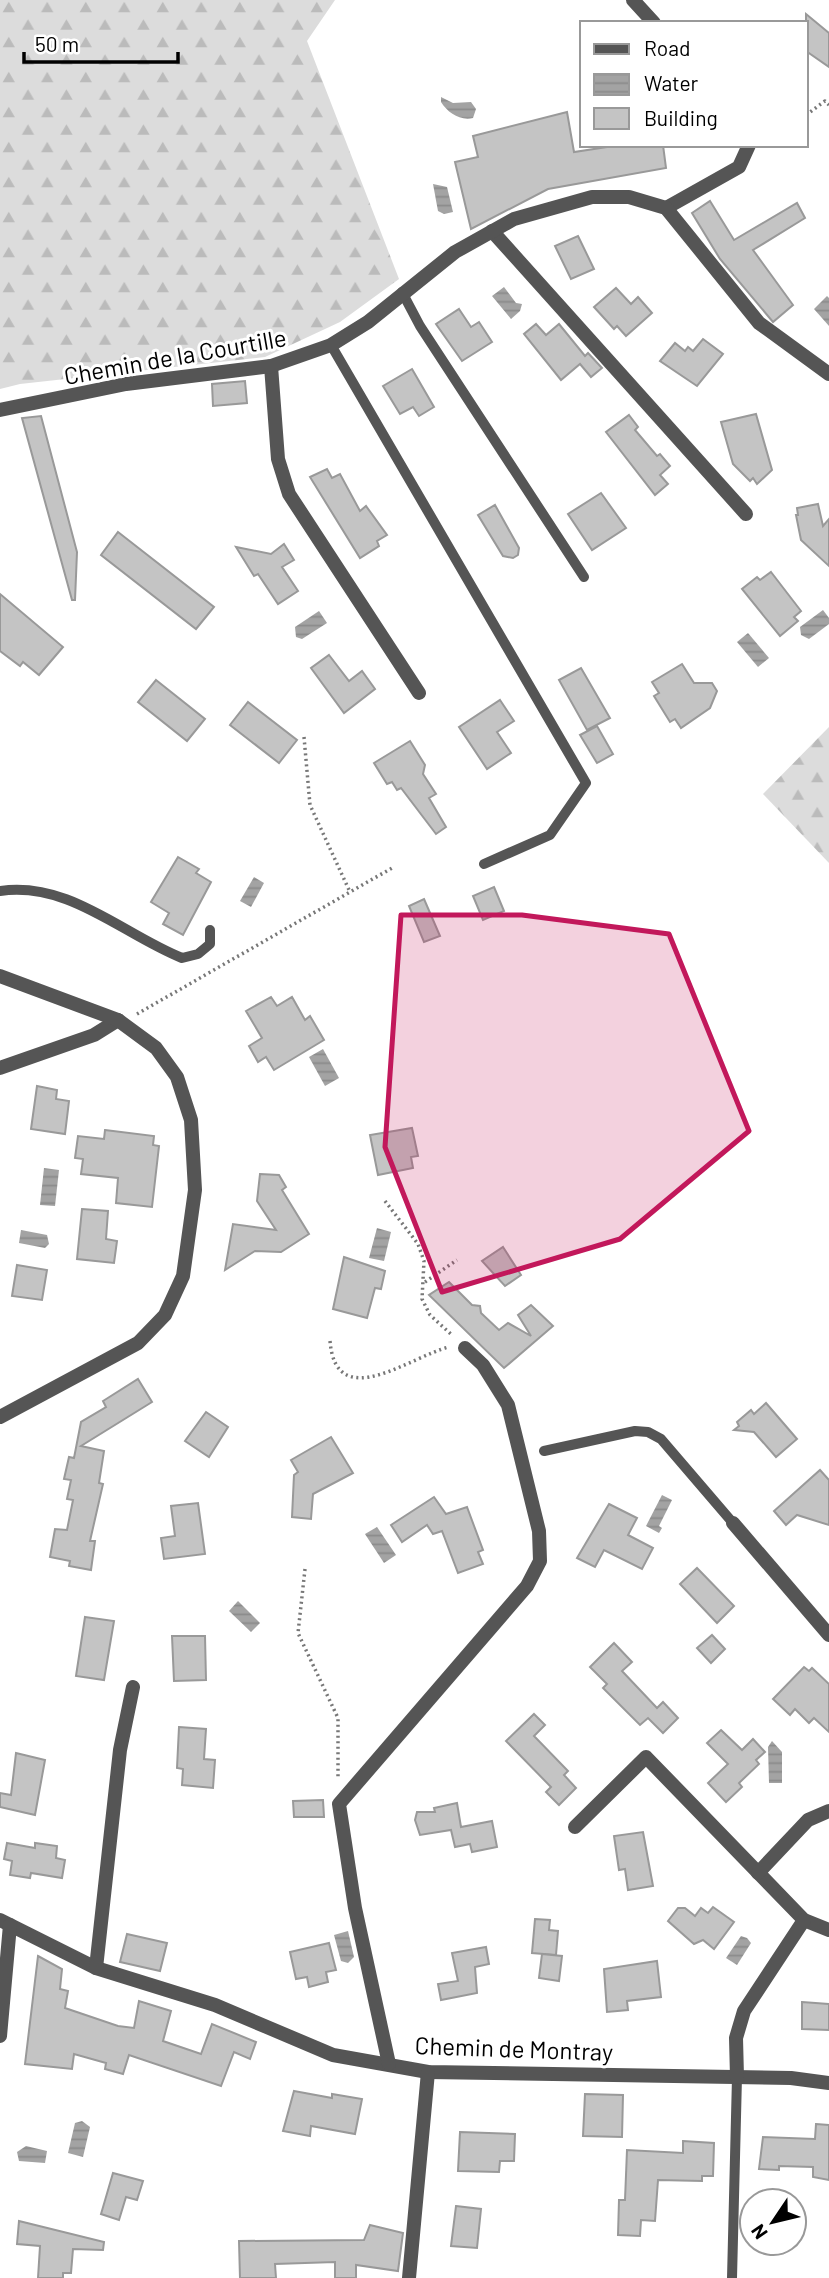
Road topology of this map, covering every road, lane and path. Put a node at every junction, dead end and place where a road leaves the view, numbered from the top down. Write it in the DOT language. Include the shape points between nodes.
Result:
graph roads {
  1 [pos="633,0"];
  2 [pos="652,21"];
  3 [pos="829,105"];
  4 [pos="808,114"];
  5 [pos="748,147"];
  6 [pos="666,208"];
  7 [pos="492,231"];
  8 [pos="402,292"];
  9 [pos="331,345"];
  10 [pos="271,366"];
  11 [pos="829,374"];
  12 [pos="0,410"];
  13 [pos="746,514"];
  14 [pos="584,577"];
  15 [pos="419,693"];
  16 [pos="304,737"];
  17 [pos="484,864"];
  18 [pos="393,868"];
  19 [pos="0,891"];
  20 [pos="350,892"];
  21 [pos="210,930"];
  22 [pos="0,976"];
  23 [pos="122,1023"];
  24 [pos="0,1068"];
  25 [pos="385,1201"];
  26 [pos="457,1260"];
  27 [pos="425,1282"];
  28 [pos="330,1341"];
  29 [pos="465,1348"];
  30 [pos="0,1417"];
  31 [pos="544,1451"];
  32 [pos="733,1523"];
  33 [pos="305,1569"];
  34 [pos="829,1635"];
  35 [pos="133,1688"];
  36 [pos="339,1804"];
  37 [pos="829,1811"];
  38 [pos="575,1827"];
  39 [pos="758,1872"];
  40 [pos="803,1920"];
  41 [pos="5,1923"];
  42 [pos="829,1930"];
  43 [pos="96,1968"];
  44 [pos="0,2036"];
  45 [pos="389,2064"];
  46 [pos="428,2072"];
  47 [pos="737,2077"];
  48 [pos="829,2083"];
  49 [pos="408,2278"];
  50 [pos="732,2278"];
  1 -- 2 [label="street"];
  3 -- 4 [label="path" via="825,101"];
  5 -- 6 [label="street" via="739,167"];
  6 -- 7 [label="street, Chemin de la Courtille" via="629,197 592,197 513,219"];
  6 -- 11 [label="street" via="741,304 778,339"];
  7 -- 8 [label="street, Chemin de la Courtille"];
  7 -- 13 [label="street"];
  8 -- 9 [label="street, Chemin de la Courtille" via="368,322"];
  8 -- 14 [label="lane"];
  9 -- 10 [label="street, Chemin de la Courtille"];
  9 -- 17 [label="lane" via="586,783 550,835"];
  10 -- 12 [label="street, Chemin de la Courtille" via="126,384"];
  10 -- 15 [label="street" via="278,459 289,494"];
  16 -- 20 [label="path" via="310,805"];
  18 -- 20 [label="path"];
  19 -- 21 [label="lane" via="47,892 85,906 182,958 198,954 210,944"];
  20 -- 23 [label="path"];
  22 -- 23 [label="street"];
  23 -- 24 [label="street"];
  23 -- 30 [label="street" via="156,1048 177,1077 191,1120 195,1190 183,1276 166,1315 138,1343"];
  25 -- 27 [label="path" via="418,1244"];
  26 -- 27 [label="path"];
  27 -- 29 [label="path" via="422,1299 430,1315"];
  28 -- 29 [label="path" via="331,1361 344,1375 362,1379 447,1347"];
  29 -- 36 [label="street" via="508,1405 539,1531 540,1561 527,1586"];
  31 -- 32 [label="lane" via="648,1432 662,1439"];
  32 -- 34 [label="street"];
  33 -- 36 [label="path" via="298,1633 338,1718"];
  35 -- 43 [label="street" via="120,1750"];
  36 -- 45 [label="street" via="355,1908"];
  37 -- 39 [label="street" via="808,1820"];
  38 -- 39 [label="street" via="646,1757"];
  39 -- 40 [label="street"];
  40 -- 42 [label="street"];
  40 -- 47 [label="street" via="744,2011 736,2038"];
  41 -- 43 [label="street, Chemin de Montray"];
  41 -- 44 [label="street, Chemin de Montray"];
  43 -- 45 [label="street, Chemin de Montray" via="215,2005 333,2054"];
  45 -- 46 [label="street, Chemin de Montray"];
  46 -- 47 [label="street, Chemin de Montray"];
  46 -- 49 [label="street"];
  47 -- 48 [label="street, Chemin de Montray"];
  47 -- 50 [label="lane"];
}
